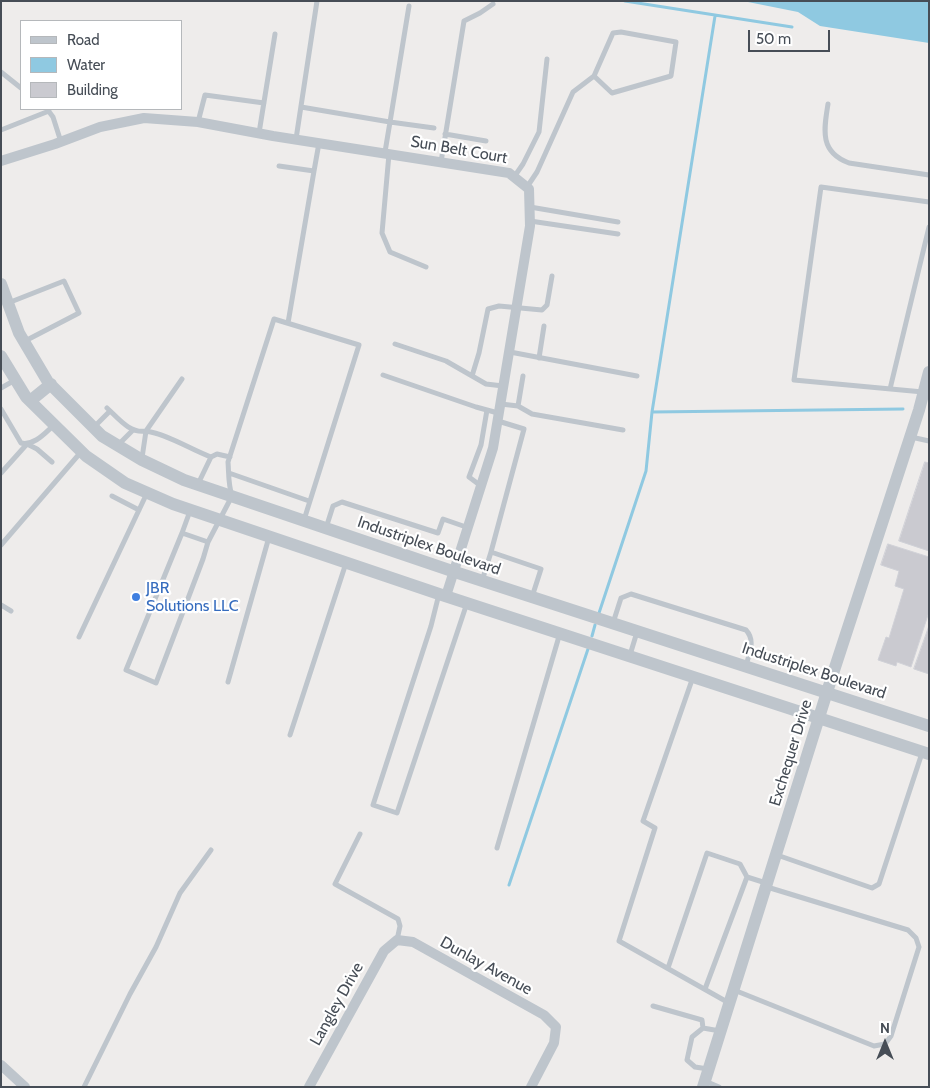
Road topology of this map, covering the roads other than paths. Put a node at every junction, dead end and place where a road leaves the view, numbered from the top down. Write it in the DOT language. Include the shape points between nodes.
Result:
graph roads {
  1 [pos="317,1"];
  2 [pos="493,4"];
  3 [pos="409,6"];
  4 [pos="275,34"];
  5 [pos="547,59"];
  6 [pos="1,72"];
  7 [pos="594,76"];
  8 [pos="20,87"];
  9 [pos="264,103"];
  10 [pos="828,104"];
  11 [pos="301,107"];
  12 [pos="47,110"];
  13 [pos="198,122"];
  14 [pos="390,122"];
  15 [pos="434,128"];
  16 [pos="1,130"];
  17 [pos="259,133"];
  18 [pos="445,134"];
  19 [pos="296,139"];
  20 [pos="486,141"];
  21 [pos="61,142"];
  22 [pos="320,142"];
  23 [pos="387,153"];
  24 [pos="1,161"];
  25 [pos="441,162"];
  26 [pos="279,166"];
  27 [pos="314,171"];
  28 [pos="929,175"];
  29 [pos="514,177"];
  30 [pos="527,187"];
  31 [pos="929,202"];
  32 [pos="529,207"];
  33 [pos="530,221"];
  34 [pos="618,222"];
  35 [pos="929,227"];
  36 [pos="618,234"];
  37 [pos="426,267"];
  38 [pos="552,276"];
  39 [pos="1,284"];
  40 [pos="8,303"];
  41 [pos="516,308"];
  42 [pos="288,323"];
  43 [pos="544,326"];
  44 [pos="24,342"];
  45 [pos="395,344"];
  46 [pos="509,352"];
  47 [pos="1,356"];
  48 [pos="539,358"];
  49 [pos="929,372"];
  50 [pos="383,375"];
  51 [pos="472,376"];
  52 [pos="523,376"];
  53 [pos="637,376"];
  54 [pos="182,379"];
  55 [pos="15,380"];
  56 [pos="51,384"];
  57 [pos="503,386"];
  58 [pos="1,388"];
  59 [pos="890,389"];
  60 [pos="924,392"];
  61 [pos="30,401"];
  62 [pos="518,406"];
  63 [pos="1,409"];
  64 [pos="487,410"];
  65 [pos="499,413"];
  66 [pos="54,425"];
  67 [pos="94,427"];
  68 [pos="134,430"];
  69 [pos="623,430"];
  70 [pos="146,431"];
  71 [pos="910,437"];
  72 [pos="929,441"];
  73 [pos="27,444"];
  74 [pos="118,445"];
  75 [pos="81,452"];
  76 [pos="211,457"];
  77 [pos="230,457"];
  78 [pos="142,460"];
  79 [pos="52,462"];
  80 [pos="1,473"];
  81 [pos="229,473"];
  82 [pos="198,485"];
  83 [pos="481,487"];
  84 [pos="148,493"];
  85 [pos="112,496"];
  86 [pos="232,496"];
  87 [pos="310,501"];
  88 [pos="139,510"];
  89 [pos="190,510"];
  90 [pos="219,520"];
  91 [pos="304,521"];
  92 [pos="326,528"];
  93 [pos="469,528"];
  94 [pos="182,533"];
  95 [pos="269,536"];
  96 [pos="208,542"];
  97 [pos="1,546"];
  98 [pos="491,552"];
  99 [pos="346,562"];
  100 [pos="455,572"];
  101 [pos="482,581"];
  102 [pos="442,595"];
  103 [pos="532,598"];
  104 [pos="467,603"];
  105 [pos="1,605"];
  106 [pos="11,611"];
  107 [pos="613,624"];
  108 [pos="637,632"];
  109 [pos="560,633"];
  110 [pos="79,637"];
  111 [pos="630,655"];
  112 [pos="746,666"];
  113 [pos="693,677"];
  114 [pos="228,682"];
  115 [pos="827,692"];
  116 [pos="819,718"];
  117 [pos="929,726"];
  118 [pos="290,735"];
  119 [pos="926,753"];
  120 [pos="360,834"];
  121 [pos="497,848"];
  122 [pos="211,850"];
  123 [pos="776,854"];
  124 [pos="747,877"];
  125 [pos="767,885"];
  126 [pos="397,940"];
  127 [pos="668,968"];
  128 [pos="705,989"];
  129 [pos="734,990"];
  130 [pos="729,1003"];
  131 [pos="653,1006"];
  132 [pos="703,1028"];
  133 [pos="720,1032"];
  134 [pos="1,1065"];
  135 [pos="705,1079"];
  136 [pos="25,1087"];
  137 [pos="84,1087"];
  138 [pos="308,1087"];
  139 [pos="532,1087"];
  140 [pos="719,1087"];
  1 -- 11 [label="lane"];
  2 -- 18 [label="lane" via="464,21"];
  3 -- 14 [label="lane"];
  4 -- 9 [label="lane"];
  5 -- 29 [label="lane" via="539,132"];
  6 -- 8 [label="lane"];
  7 -- 7 [label="lane" via="613,33 676,42 671,76 612,93"];
  7 -- 30 [label="lane" via="574,92"];
  9 -- 13 [label="lane" via="205,95"];
  9 -- 17 [label="lane"];
  10 -- 28 [label="lane" via="824,136 828,147 839,159"];
  11 -- 14 [label="lane"];
  11 -- 19 [label="lane"];
  12 -- 16 [label="lane"];
  12 -- 21 [label="lane" via="53,117"];
  13 -- 17 [label="street, Sun Belt Court"];
  13 -- 21 [label="street, Sun Belt Court" via="144,118 100,127"];
  14 -- 15 [label="lane"];
  14 -- 23 [label="lane"];
  17 -- 19 [label="street, Sun Belt Court"];
  18 -- 20 [label="lane"];
  18 -- 25 [label="lane"];
  19 -- 22 [label="street, Sun Belt Court"];
  21 -- 24 [label="street, Sun Belt Court"];
  22 -- 23 [label="street, Sun Belt Court"];
  22 -- 27 [label="lane"];
  23 -- 25 [label="street, Sun Belt Court"];
  23 -- 37 [label="lane" via="382,233 390,252"];
  25 -- 29 [label="street, Sun Belt Court" via="509,173"];
  26 -- 27 [label="lane"];
  27 -- 42 [label="lane"];
  29 -- 30 [label="street, Sun Belt Court"];
  30 -- 32 [label="street"];
  31 -- 59 [label="lane" via="821,187 794,380"];
  32 -- 33 [label="street"];
  32 -- 34 [label="lane"];
  33 -- 36 [label="lane"];
  33 -- 41 [label="street"];
  35 -- 59 [label="lane"];
  38 -- 41 [label="lane" via="547,305 542,310"];
  39 -- 40 [label="street, Industriplex Boulevard"];
  40 -- 44 [label="street, Industriplex Boulevard"];
  40 -- 44 [label="lane" via="64,281 79,312"];
  41 -- 46 [label="street"];
  41 -- 51 [label="lane" via="499,306 488,309"];
  42 -- 77 [label="lane" via="274,319"];
  42 -- 87 [label="lane" via="359,345"];
  43 -- 48 [label="lane"];
  44 -- 56 [label="street, Industriplex Boulevard"];
  45 -- 51 [label="lane" via="446,362"];
  46 -- 48 [label="lane"];
  46 -- 57 [label="street"];
  47 -- 55 [label="street"];
  48 -- 53 [label="lane"];
  49 -- 60 [label="street, Exchequer Drive"];
  50 -- 64 [label="lane"];
  51 -- 57 [label="lane" via="486,384"];
  52 -- 62 [label="lane"];
  54 -- 70 [label="lane"];
  55 -- 58 [label="lane"];
  55 -- 61 [label="street"];
  56 -- 61 [label="street"];
  56 -- 67 [label="street, Industriplex Boulevard"];
  57 -- 65 [label="street"];
  59 -- 60 [label="lane"];
  60 -- 71 [label="street, Exchequer Drive"];
  61 -- 66 [label="street"];
  62 -- 65 [label="lane"];
  62 -- 69 [label="lane" via="532,414"];
  63 -- 73 [label="lane" via="21,442"];
  64 -- 65 [label="lane"];
  64 -- 83 [label="lane" via="481,445 469,478"];
  65 -- 83 [label="street"];
  65 -- 98 [label="lane" via="524,429"];
  66 -- 73 [label="lane"];
  66 -- 75 [label="street"];
  67 -- 68 [label="lane" via="109,410"];
  67 -- 74 [label="street, Industriplex Boulevard"];
  68 -- 70 [label="lane"];
  68 -- 74 [label="lane"];
  70 -- 76 [label="lane" via="161,434"];
  70 -- 78 [label="lane"];
  71 -- 72 [label="lane"];
  71 -- 115 [label="street, Exchequer Drive"];
  73 -- 79 [label="lane"];
  73 -- 80 [label="lane"];
  74 -- 78 [label="street, Industriplex Boulevard"];
  75 -- 84 [label="street" via="125,483"];
  75 -- 97 [label="lane"];
  76 -- 77 [label="lane" via="217,454"];
  76 -- 82 [label="lane"];
  77 -- 81 [label="lane"];
  78 -- 82 [label="street, Industriplex Boulevard"];
  81 -- 86 [label="lane" via="227,482"];
  81 -- 87 [label="lane"];
  82 -- 86 [label="street, Industriplex Boulevard"];
  83 -- 93 [label="street"];
  84 -- 88 [label="lane"];
  84 -- 89 [label="street"];
  85 -- 88 [label="lane"];
  86 -- 90 [label="lane"];
  86 -- 91 [label="street, Industriplex Boulevard"];
  87 -- 91 [label="lane"];
  88 -- 110 [label="lane"];
  89 -- 90 [label="street"];
  89 -- 94 [label="lane"];
  90 -- 95 [label="street"];
  90 -- 96 [label="lane"];
  91 -- 92 [label="street, Industriplex Boulevard"];
  92 -- 93 [label="lane" via="333,506 342,502 438,533 443,519"];
  92 -- 100 [label="street, Industriplex Boulevard"];
  93 -- 100 [label="street"];
  94 -- 96 [label="lane"];
  94 -- 96 [label="lane" via="126,670 156,683"];
  95 -- 99 [label="street"];
  95 -- 114 [label="lane"];
  98 -- 101 [label="lane"];
  98 -- 103 [label="lane" via="541,569"];
  99 -- 102 [label="street"];
  99 -- 118 [label="lane"];
  100 -- 101 [label="street, Industriplex Boulevard"];
  100 -- 102 [label="street"];
  101 -- 103 [label="street, Industriplex Boulevard"];
  102 -- 104 [label="street"];
  102 -- 104 [label="lane" via="373,805 397,813"];
  103 -- 107 [label="street, Industriplex Boulevard"];
  104 -- 109 [label="street"];
  105 -- 106 [label="lane"];
  107 -- 108 [label="street, Industriplex Boulevard"];
  107 -- 112 [label="lane" via="621,598 631,594 746,630 752,642"];
  108 -- 111 [label="lane"];
  108 -- 112 [label="street, Industriplex Boulevard"];
  109 -- 111 [label="street"];
  109 -- 121 [label="lane"];
  111 -- 113 [label="street"];
  112 -- 115 [label="street, Industriplex Boulevard"];
  113 -- 116 [label="street"];
  113 -- 127 [label="lane" via="643,820 655,828 619,941"];
  115 -- 116 [label="street, Exchequer Drive"];
  115 -- 117 [label="street, Industriplex Boulevard"];
  116 -- 119 [label="street"];
  116 -- 123 [label="street, Exchequer Drive"];
  119 -- 123 [label="lane" via="879,884 872,888"];
  120 -- 126 [label="lane" via="335,884 398,919"];
  122 -- 137 [label="lane" via="180,893"];
  123 -- 125 [label="street, Exchequer Drive"];
  124 -- 125 [label="lane"];
  124 -- 127 [label="lane" via="740,864 707,853"];
  124 -- 128 [label="lane"];
  125 -- 129 [label="street, Exchequer Drive"];
  125 -- 129 [label="lane" via="908,930 920,946 891,1036 885,1044 874,1046"];
  126 -- 138 [label="street, Langley Drive" via="384,951"];
  126 -- 139 [label="street, Dunlay Avenue" via="413,942 544,1015 556,1027 554,1043"];
  127 -- 128 [label="lane"];
  128 -- 130 [label="lane"];
  129 -- 130 [label="street, Exchequer Drive"];
  130 -- 133 [label="street, Exchequer Drive"];
  131 -- 132 [label="lane" via="702,1020"];
  132 -- 133 [label="lane"];
  132 -- 135 [label="lane" via="692,1037 687,1060"];
  133 -- 135 [label="street, Exchequer Drive"];
  134 -- 136 [label="street"];
  135 -- 140 [label="lane"];
}
